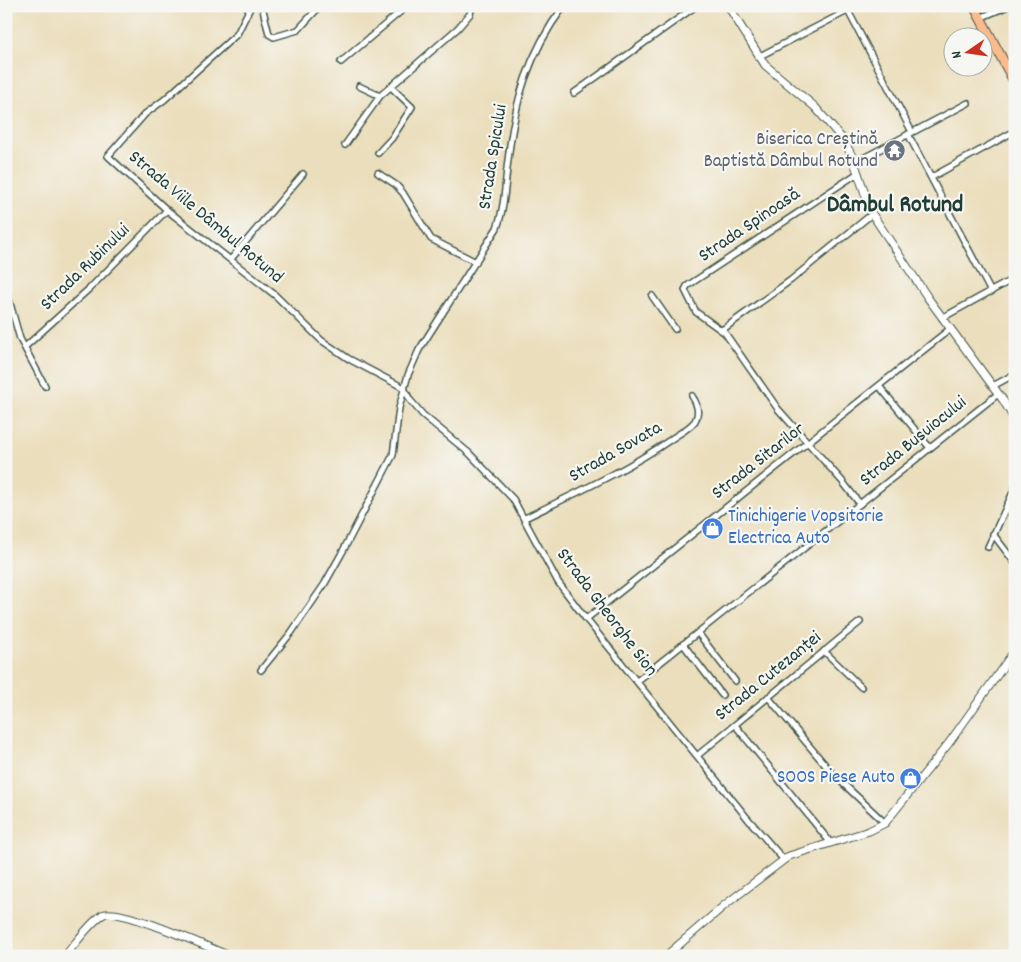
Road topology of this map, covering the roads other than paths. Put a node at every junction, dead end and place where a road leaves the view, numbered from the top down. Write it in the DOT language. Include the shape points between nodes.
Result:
graph roads {
  1 [pos="251,6"];
  2 [pos="262,6"];
  3 [pos="320,6"];
  4 [pos="406,6"];
  5 [pos="564,6"];
  6 [pos="696,6"];
  7 [pos="737,6"];
  8 [pos="858,6"];
  9 [pos="974,6"];
  10 [pos="1008,6"];
  11 [pos="472,7"];
  12 [pos="729,8"];
  13 [pos="848,11"];
  14 [pos="980,18"];
  15 [pos="758,57"];
  16 [pos="341,62"];
  17 [pos="1015,83"];
  18 [pos="359,86"];
  19 [pos="391,87"];
  20 [pos="574,93"];
  21 [pos="380,96"];
  22 [pos="968,103"];
  23 [pos="1015,131"];
  24 [pos="910,133"];
  25 [pos="345,145"];
  26 [pos="378,153"];
  27 [pos="854,163"];
  28 [pos="378,173"];
  29 [pos="858,173"];
  30 [pos="302,174"];
  31 [pos="932,176"];
  32 [pos="167,210"];
  33 [pos="872,214"];
  34 [pos="231,260"];
  35 [pos="476,262"];
  36 [pos="1015,278"];
  37 [pos="6,289"];
  38 [pos="991,292"];
  39 [pos="652,296"];
  40 [pos="942,318"];
  41 [pos="675,329"];
  42 [pos="950,329"];
  43 [pos="722,330"];
  44 [pos="26,346"];
  45 [pos="1015,374"];
  46 [pos="45,386"];
  47 [pos="878,386"];
  48 [pos="992,386"];
  49 [pos="404,388"];
  50 [pos="998,394"];
  51 [pos="692,396"];
  52 [pos="1015,420"];
  53 [pos="808,443"];
  54 [pos="930,448"];
  55 [pos="1015,488"];
  56 [pos="860,504"];
  57 [pos="1007,505"];
  58 [pos="525,518"];
  59 [pos="1015,523"];
  60 [pos="993,534"];
  61 [pos="988,547"];
  62 [pos="1015,563"];
  63 [pos="586,619"];
  64 [pos="860,622"];
  65 [pos="698,633"];
  66 [pos="683,644"];
  67 [pos="824,651"];
  68 [pos="1014,652"];
  69 [pos="261,670"];
  70 [pos="637,681"];
  71 [pos="735,681"];
  72 [pos="861,687"];
  73 [pos="722,695"];
  74 [pos="768,697"];
  75 [pos="735,725"];
  76 [pos="698,755"];
  77 [pos="885,823"];
  78 [pos="830,842"];
  79 [pos="784,860"];
  80 [pos="209,952"];
  81 [pos="65,956"];
  82 [pos="230,956"];
  83 [pos="666,956"];
  1 -- 32 [label="street, Strada Viile Dâmbul Rotund" via="237,34 145,114 108,156"];
  2 -- 3 [label="street" via="271,36 298,30"];
  4 -- 16 [label="street"];
  5 -- 35 [label="street, Strada Spicului" via="540,40 526,72 512,133 503,211 497,228"];
  6 -- 20 [label="street"];
  7 -- 12 [label="street"];
  8 -- 13 [label="street"];
  9 -- 14 [label="main road"];
  10 -- 14 [label="street"];
  11 -- 19 [label="street" via="458,28"];
  12 -- 15 [label="street"];
  13 -- 15 [label="street"];
  13 -- 24 [label="street"];
  14 -- 17 [label="main road"];
  15 -- 27 [label="street" via="815,107 844,141"];
  18 -- 21 [label="street"];
  19 -- 21 [label="street"];
  19 -- 26 [label="street" via="412,107"];
  21 -- 25 [label="street"];
  22 -- 24 [label="street"];
  23 -- 31 [label="street"];
  24 -- 27 [label="street"];
  24 -- 31 [label="street"];
  27 -- 29 [label="street"];
  28 -- 35 [label="street" via="396,185 431,239"];
  29 -- 33 [label="street"];
  29 -- 43 [label="street, Strada Spinoasă" via="685,289 699,315"];
  30 -- 34 [label="street"];
  31 -- 38 [label="street"];
  32 -- 34 [label="street, Strada Viile Dâmbul Rotund"];
  32 -- 44 [label="street, Strada Rubinului" via="90,288"];
  33 -- 40 [label="street"];
  33 -- 43 [label="street" via="791,280"];
  34 -- 49 [label="street, Strada Viile Dâmbul Rotund" via="295,312 334,350"];
  35 -- 49 [label="street, Strada Spicului" via="419,350"];
  36 -- 38 [label="street"];
  37 -- 44 [label="street" via="14,324"];
  38 -- 40 [label="street"];
  39 -- 41 [label="street"];
  40 -- 42 [label="street"];
  42 -- 47 [label="street, Strada Sitarilor"];
  42 -- 48 [label="street"];
  43 -- 53 [label="street" via="778,409"];
  44 -- 46 [label="street"];
  45 -- 48 [label="street"];
  47 -- 53 [label="street, Strada Sitarilor"];
  47 -- 54 [label="street"];
  48 -- 50 [label="street"];
  49 -- 58 [label="street, Strada Gheorghe Sion" via="423,415 469,453 513,499"];
  49 -- 69 [label="street, Strada Spicului" via="390,460 324,585"];
  50 -- 52 [label="street"];
  50 -- 54 [label="street, Strada Busuiocului"];
  51 -- 58 [label="street, Strada Sovata" via="698,413 688,428 631,465"];
  53 -- 56 [label="street"];
  53 -- 63 [label="street, Strada Sitarilor"];
  54 -- 56 [label="street, Strada Busuiocului"];
  55 -- 57 [label="street"];
  56 -- 65 [label="street, Strada Busuiocului"];
  57 -- 59 [label="street"];
  57 -- 60 [label="street"];
  58 -- 63 [label="street, Strada Gheorghe Sion" via="558,582"];
  60 -- 61 [label="street"];
  60 -- 62 [label="street"];
  63 -- 70 [label="street, Strada Gheorghe Sion"];
  64 -- 67 [label="street, Strada Cutezanței"];
  65 -- 66 [label="street, Strada Busuiocului"];
  65 -- 71 [label="street"];
  66 -- 70 [label="street, Strada Busuiocului"];
  66 -- 73 [label="street"];
  67 -- 72 [label="street"];
  67 -- 74 [label="street, Strada Cutezanței"];
  68 -- 77 [label="street" via="945,748"];
  70 -- 76 [label="street, Strada Gheorghe Sion"];
  74 -- 75 [label="street, Strada Cutezanței"];
  74 -- 77 [label="street" via="832,773"];
  75 -- 76 [label="street, Strada Cutezanței"];
  75 -- 78 [label="street"];
  76 -- 79 [label="street, Strada Gheorghe Sion"];
  77 -- 78 [label="street"];
  78 -- 79 [label="street" via="795,853"];
  79 -- 83 [label="street"];
  80 -- 81 [label="street" via="130,916 108,912 92,924"];
  80 -- 82 [label="street"];
}
